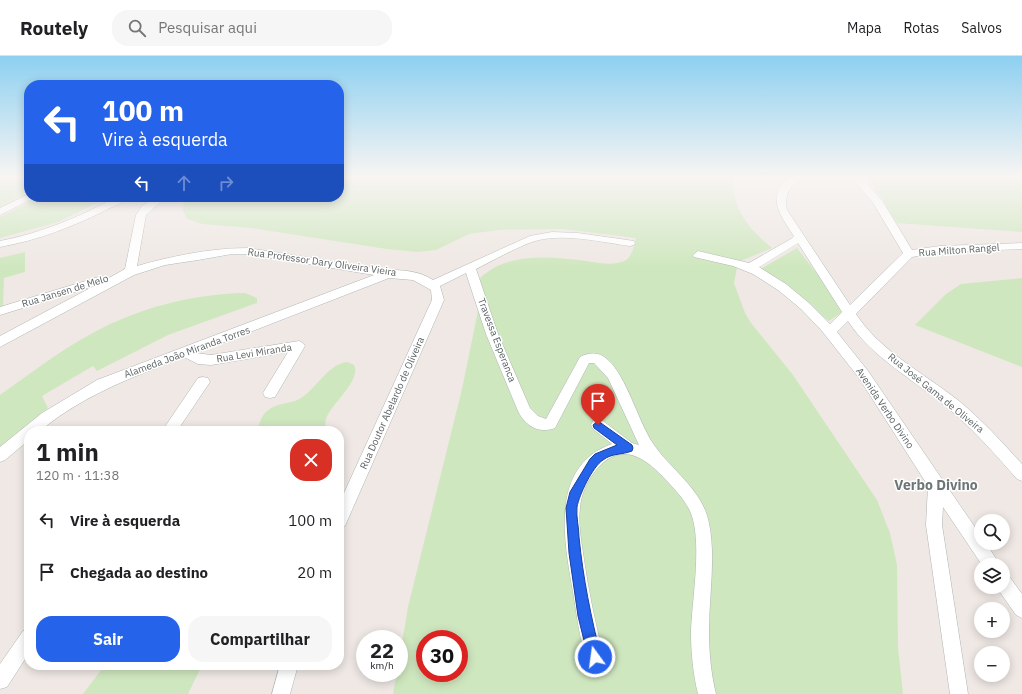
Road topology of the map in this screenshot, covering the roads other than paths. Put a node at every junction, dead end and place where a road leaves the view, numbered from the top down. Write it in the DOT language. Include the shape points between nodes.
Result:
graph roads {
  1 [pos="10,207"];
  2 [pos="104,207"];
  3 [pos="148,207"];
  4 [pos="781,207"];
  5 [pos="879,207"];
  6 [pos="0,212"];
  7 [pos="799,237"];
  8 [pos="630,243"];
  9 [pos="0,244"];
  10 [pos="1022,246"];
  11 [pos="698,254"];
  12 [pos="909,254"];
  13 [pos="470,268"];
  14 [pos="130,272"];
  15 [pos="757,272"];
  16 [pos="388,274"];
  17 [pos="432,285"];
  18 [pos="26,303"];
  19 [pos="0,311"];
  20 [pos="850,313"];
  21 [pos="35,323"];
  22 [pos="831,331"];
  23 [pos="0,342"];
  24 [pos="187,352"];
  25 [pos="203,382"];
  26 [pos="270,393"];
  27 [pos="598,425"];
  28 [pos="36,426"];
  29 [pos="172,426"];
  30 [pos="24,436"];
  31 [pos="628,448"];
  32 [pos="0,456"];
  33 [pos="661,465"];
  34 [pos="1022,474"];
  35 [pos="936,485"];
  36 [pos="344,510"];
  37 [pos="987,558"];
  38 [pos="1010,592"];
  39 [pos="1022,609"];
  40 [pos="24,644"];
  41 [pos="595,657"];
  42 [pos="287,670"];
  43 [pos="0,680"];
  44 [pos="281,694"];
  45 [pos="707,694"];
  46 [pos="959,694"];
  1 -- 6 [label="street"];
  2 -- 9 [label="street" via="64,226"];
  3 -- 14 [label="street" via="141,215"];
  4 -- 7 [label="street, Rua José Gama de Oliveira"];
  5 -- 12 [label="street"];
  7 -- 15 [label="street" via="781,251 755,262 752,267"];
  7 -- 20 [label="street, Rua José Gama de Oliveira"];
  8 -- 13 [label="street" via="578,236 541,236 518,243"];
  10 -- 12 [label="street, Rua Milton Rangel" via="940,249"];
  11 -- 15 [label="street, Avenida Verbo Divino"];
  12 -- 20 [label="street, Rua Milton Rangel"];
  13 -- 17 [label="street"];
  13 -- 33 [label="street, Travessa Esperanca" via="492,334 525,410 536,422 550,424 582,362 588,358 597,360 612,373 648,446"];
  14 -- 16 [label="street, Rua Professor Dary Oliveira Vieira" via="191,257 240,251"];
  14 -- 18 [label="street, Rua Jansen de Melo"];
  14 -- 21 [label="street, Rua Professor Dary Oliveira Vieira"];
  15 -- 22 [label="street, Avenida Verbo Divino" via="802,304"];
  16 -- 17 [label="street, Rua Professor Dary Oliveira Vieira" via="416,276"];
  16 -- 24 [label="street, Alameda João Miranda Torres"];
  17 -- 36 [label="street, Rua Doutor Abelardo de Oliveira" via="438,297 435,308"];
  18 -- 19 [label="street, Rua Jansen de Melo"];
  18 -- 21 [label="street" via="33,304 39,311 40,316"];
  20 -- 22 [label="street, Rua Milton Rangel"];
  20 -- 34 [label="street, Rua José Gama de Oliveira" via="858,327 869,338 981,429"];
  21 -- 23 [label="street, Rua Professor Dary Oliveira Vieira"];
  22 -- 35 [label="street, Avenida Verbo Divino"];
  24 -- 26 [label="street, Rua Levi Miranda" via="198,359 211,360 299,346"];
  24 -- 28 [label="street, Alameda João Miranda Torres" via="91,390"];
  25 -- 29 [label="street"];
  27 -- 31 [label="street"];
  30 -- 32 [label="street, Alameda João Miranda Torres"];
  31 -- 33 [label="street" via="644,453"];
  31 -- 41 [label="street" via="610,451 594,462 574,496 572,508 584,616"];
  33 -- 45 [label="street" via="691,501 700,522 704,569 701,664"];
  35 -- 37 [label="street, Avenida Verbo Divino"];
  35 -- 46 [label="street" via="934,525"];
  38 -- 39 [label="street"];
  40 -- 43 [label="street"];
  42 -- 44 [label="street"];
}
